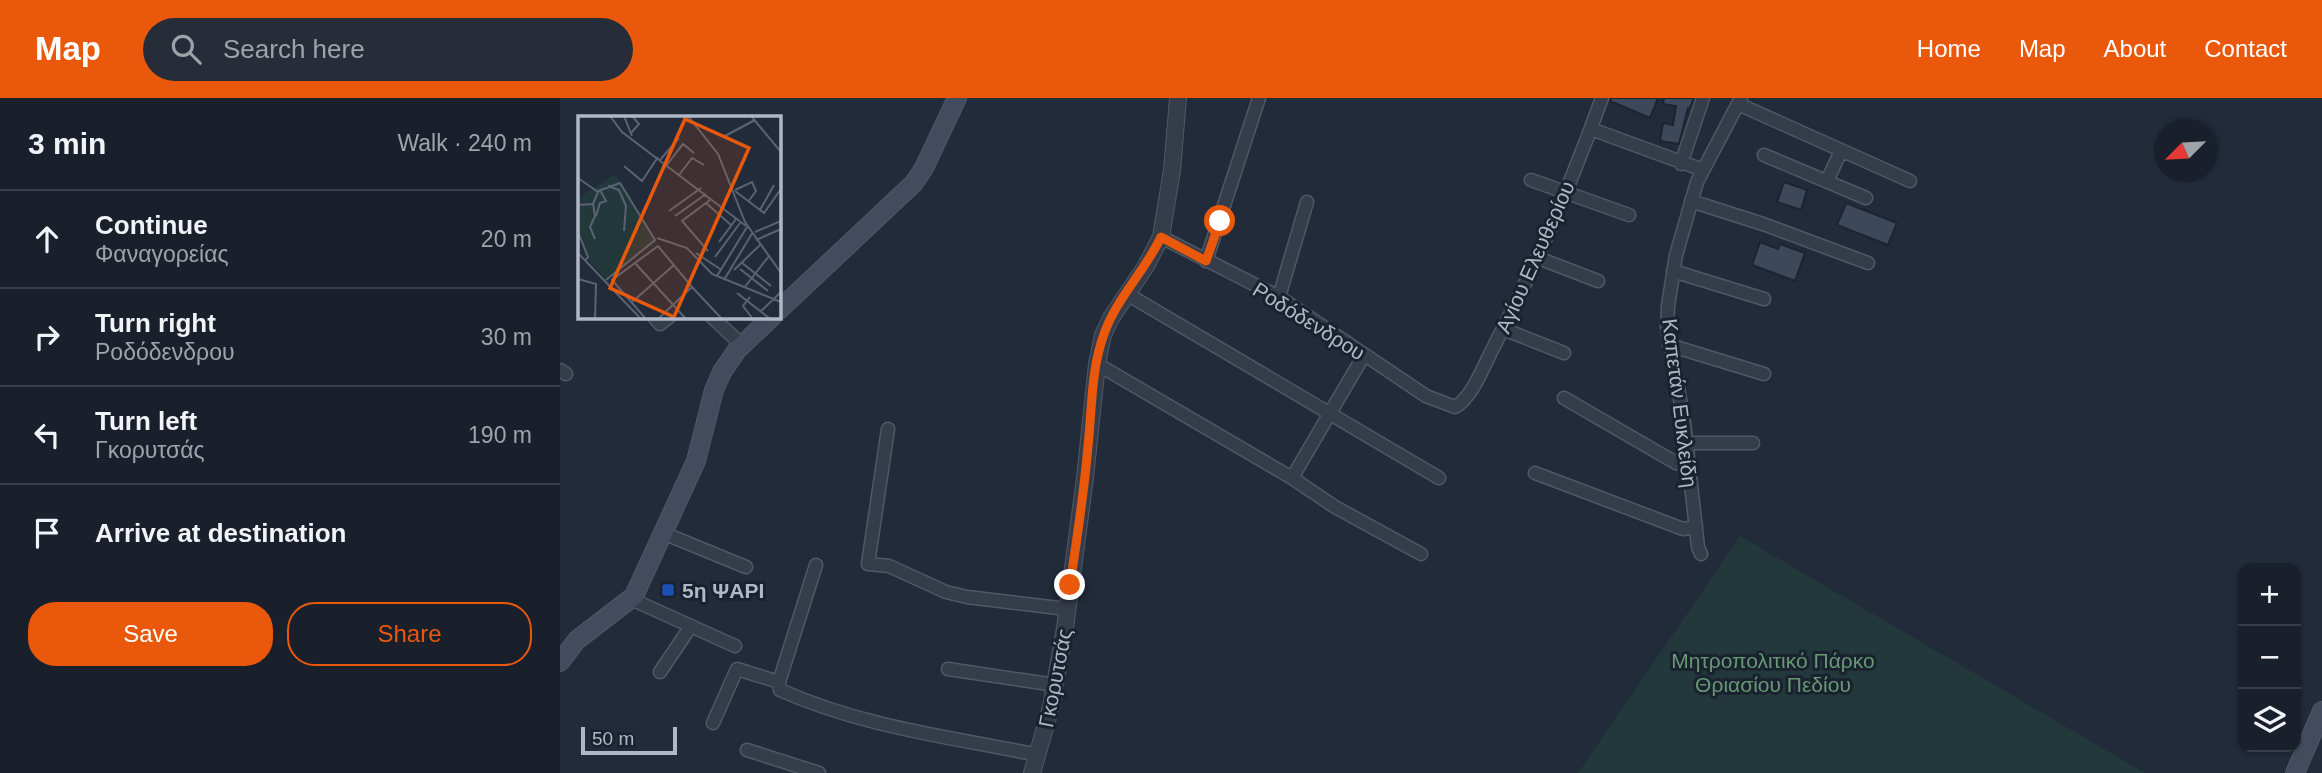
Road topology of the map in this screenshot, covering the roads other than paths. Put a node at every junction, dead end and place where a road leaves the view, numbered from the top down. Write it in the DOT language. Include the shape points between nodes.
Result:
graph roads {
  1 [pos="957,98"];
  2 [pos="1178,98"];
  3 [pos="1259,98"];
  4 [pos="1602,98"];
  5 [pos="1703,98"];
  6 [pos="1739,101"];
  7 [pos="1591,129"];
  8 [pos="1841,151"];
  9 [pos="1764,155"];
  10 [pos="1681,164"];
  11 [pos="1703,170"];
  12 [pos="1531,180"];
  13 [pos="1827,181"];
  14 [pos="1910,181"];
  15 [pos="1565,192"];
  16 [pos="1866,198"];
  17 [pos="1691,201"];
  18 [pos="1307,202"];
  19 [pos="1629,215"];
  20 [pos="1161,237"];
  21 [pos="1538,258"];
  22 [pos="1206,261"];
  23 [pos="1868,263"];
  24 [pos="1673,271"];
  25 [pos="1598,281"];
  26 [pos="1126,294"];
  27 [pos="1279,297"];
  28 [pos="1764,299"];
  29 [pos="780,309"];
  30 [pos="713,318"];
  31 [pos="771,318"];
  32 [pos="1503,329"];
  33 [pos="742,345"];
  34 [pos="1670,345"];
  35 [pos="1564,353"];
  36 [pos="1364,355"];
  37 [pos="1097,364"];
  38 [pos="1764,374"];
  39 [pos="1564,398"];
  40 [pos="1455,407"];
  41 [pos="1331,413"];
  42 [pos="888,429"];
  43 [pos="1686,443"];
  44 [pos="1753,443"];
  45 [pos="1689,467"];
  46 [pos="1535,473"];
  47 [pos="1292,478"];
  48 [pos="1440,478"];
  49 [pos="1696,527"];
  50 [pos="663,533"];
  51 [pos="1421,554"];
  52 [pos="1702,554"];
  53 [pos="816,565"];
  54 [pos="746,567"];
  55 [pos="631,599"];
  56 [pos="1067,609"];
  57 [pos="691,626"];
  58 [pos="735,646"];
  59 [pos="560,662"];
  60 [pos="948,669"];
  61 [pos="660,672"];
  62 [pos="779,682"];
  63 [pos="1055,685"];
  64 [pos="2322,711"];
  65 [pos="713,723"];
  66 [pos="747,750"];
  67 [pos="1038,755"];
  68 [pos="819,773"];
  69 [pos="1032,773"];
  70 [pos="2295,773"];
  1 -- 29 [label="main road" via="914,183"];
  2 -- 20 [label="street, Γκορυτσάς"];
  3 -- 22 [label="street"];
  4 -- 7 [label="street, Αγίου Ελευθερίου"];
  5 -- 10 [label="street"];
  6 -- 8 [label="street"];
  6 -- 11 [label="street, Καπετάν Ευκλείδη"];
  7 -- 10 [label="street"];
  7 -- 15 [label="street, Αγίου Ελευθερίου"];
  8 -- 13 [label="street"];
  8 -- 14 [label="street"];
  9 -- 13 [label="street"];
  10 -- 11 [label="street"];
  11 -- 17 [label="street, Καπετάν Ευκλείδη"];
  12 -- 15 [label="street"];
  13 -- 16 [label="street"];
  15 -- 19 [label="street"];
  15 -- 21 [label="street, Αγίου Ελευθερίου"];
  17 -- 23 [label="street"];
  17 -- 24 [label="street, Καπετάν Ευκλείδη"];
  18 -- 27 [label="street"];
  20 -- 22 [label="street, Ροδόδενδρου"];
  20 -- 26 [label="street, Γκορυτσάς"];
  21 -- 25 [label="street"];
  21 -- 32 [label="street, Αγίου Ελευθερίου"];
  22 -- 27 [label="street, Ροδόδενδρου"];
  24 -- 28 [label="street"];
  24 -- 34 [label="street, Καπετάν Ευκλείδη" via="1667,327"];
  26 -- 37 [label="street, Γκορυτσάς" via="1103,335"];
  26 -- 41 [label="street"];
  27 -- 36 [label="street, Ροδόδενδρου"];
  30 -- 33 [label="street"];
  31 -- 33 [label="main road"];
  32 -- 35 [label="street"];
  32 -- 40 [label="street, Αγίου Ελευθερίου" via="1474,384"];
  33 -- 50 [label="main road" via="714,390 696,461"];
  34 -- 38 [label="street"];
  34 -- 43 [label="street, Καπετάν Ευκλείδη"];
  36 -- 40 [label="street, Ροδόδενδρου" via="1426,396"];
  36 -- 41 [label="street"];
  37 -- 47 [label="street"];
  37 -- 56 [label="street, Γκορυτσάς"];
  39 -- 45 [label="street"];
  41 -- 47 [label="street"];
  41 -- 48 [label="street"];
  42 -- 56 [label="street" via="869,564 889,566 967,597"];
  43 -- 44 [label="street"];
  43 -- 45 [label="street, Καπετάν Ευκλείδη"];
  45 -- 49 [label="street, Καπετάν Ευκλείδη"];
  46 -- 49 [label="street" via="1683,529"];
  47 -- 51 [label="street"];
  49 -- 52 [label="street, Καπετάν Ευκλείδη"];
  50 -- 54 [label="street"];
  50 -- 55 [label="main road"];
  53 -- 62 [label="street"];
  55 -- 57 [label="street"];
  55 -- 59 [label="main road" via="576,640"];
  56 -- 63 [label="street, Γκορυτσάς"];
  57 -- 58 [label="street"];
  57 -- 61 [label="street"];
  60 -- 63 [label="street"];
  62 -- 65 [label="street" via="737,669"];
  62 -- 67 [label="street" via="780,690 866,722"];
  63 -- 67 [label="street, Γκορυτσάς"];
  64 -- 70 [label="main road"];
  66 -- 68 [label="street"];
  67 -- 69 [label="street, Γκορυτσάς"];
}
